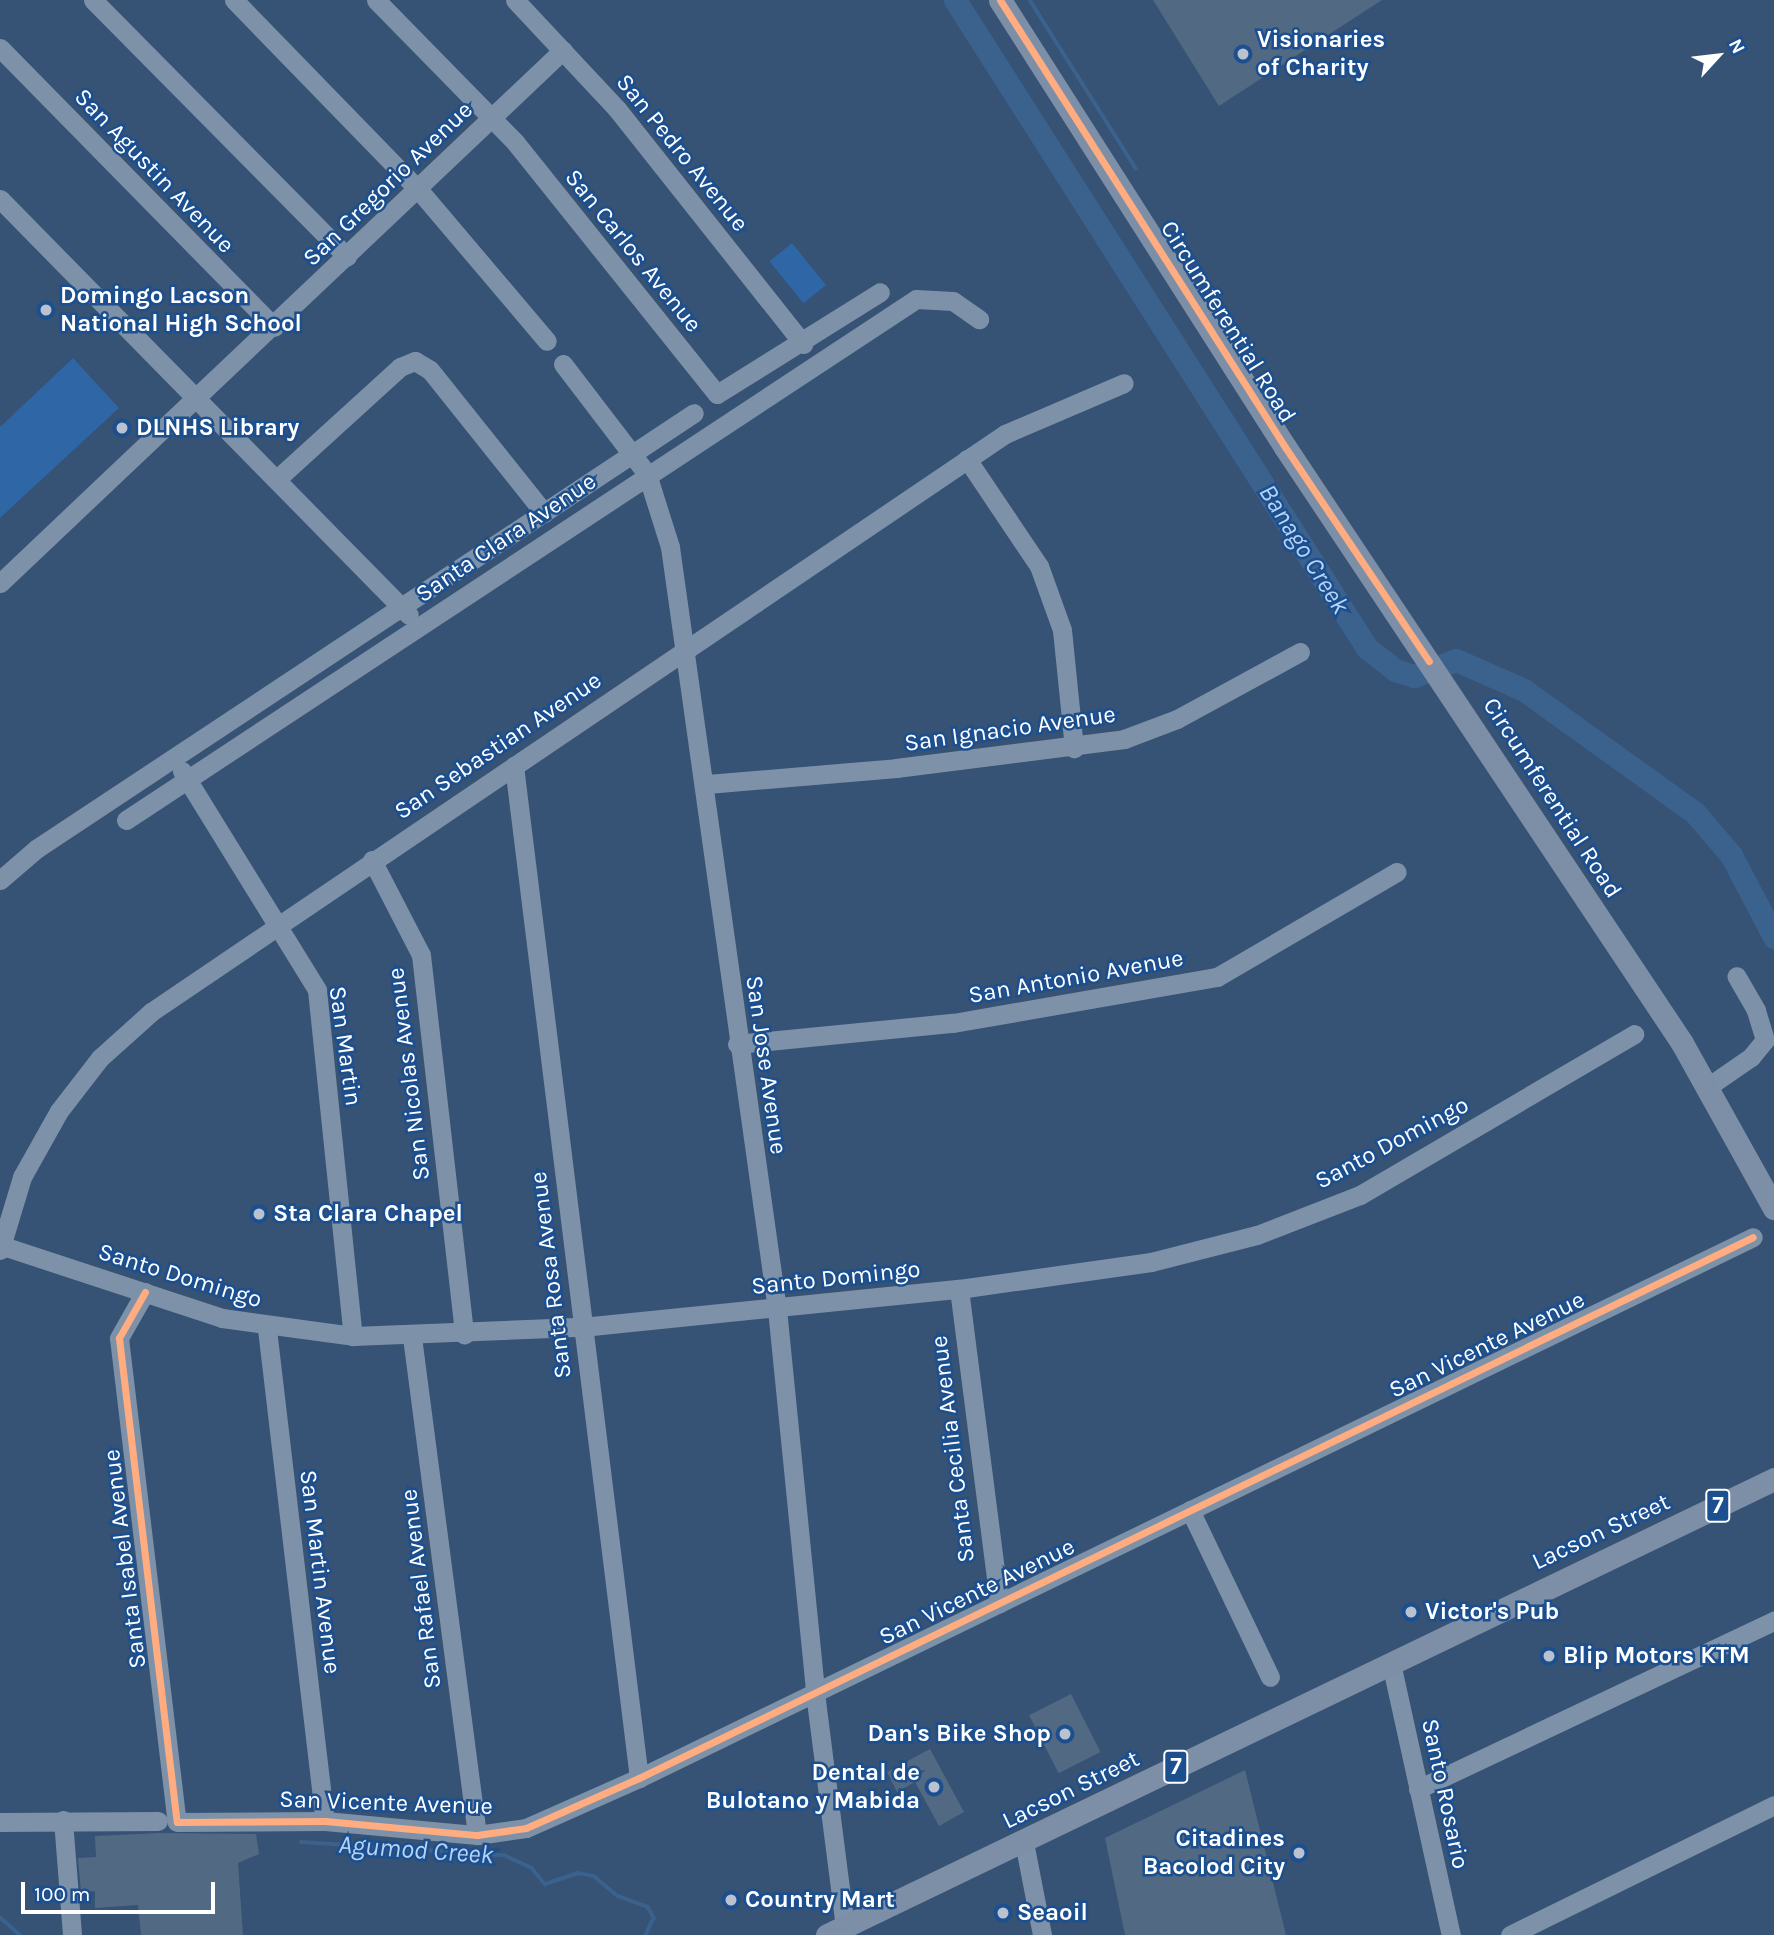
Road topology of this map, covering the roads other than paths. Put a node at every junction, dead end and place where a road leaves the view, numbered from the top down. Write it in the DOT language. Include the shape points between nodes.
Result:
graph roads {
  1 [pos="93,0"];
  2 [pos="234,0"];
  3 [pos="376,0"];
  4 [pos="515,0"];
  5 [pos="1000,0"];
  6 [pos="0,48"];
  7 [pos="563,50"];
  8 [pos="492,118"];
  9 [pos="418,189"];
  10 [pos="0,199"];
  11 [pos="347,257"];
  12 [pos="880,292"];
  13 [pos="979,319"];
  14 [pos="274,327"];
  15 [pos="547,341"];
  16 [pos="803,344"];
  17 [pos="564,364"];
  18 [pos="1124,383"];
  19 [pos="200,398"];
  20 [pos="694,413"];
  21 [pos="634,452"];
  22 [pos="967,459"];
  23 [pos="647,474"];
  24 [pos="277,479"];
  25 [pos="544,513"];
  26 [pos="0,583"];
  27 [pos="402,606"];
  28 [pos="418,627"];
  29 [pos="688,648"];
  30 [pos="1300,652"];
  31 [pos="1074,748"];
  32 [pos="172,760"];
  33 [pos="514,766"];
  34 [pos="188,780"];
  35 [pos="707,784"];
  36 [pos="126,820"];
  37 [pos="372,859"];
  38 [pos="1396,872"];
  39 [pos="0,880"];
  40 [pos="279,921"];
  41 [pos="1735,976"];
  42 [pos="1634,1034"];
  43 [pos="737,1044"];
  44 [pos="1709,1086"];
  45 [pos="1774,1208"];
  46 [pos="1754,1237"];
  47 [pos="0,1247"];
  48 [pos="959,1289"];
  49 [pos="145,1292"];
  50 [pos="777,1309"];
  51 [pos="582,1327"];
  52 [pos="267,1329"];
  53 [pos="464,1335"];
  54 [pos="353,1336"];
  55 [pos="412,1337"];
  56 [pos="1774,1462"];
  57 [pos="1774,1479"];
  58 [pos="1774,1494"];
  59 [pos="1190,1510"];
  60 [pos="1525,1597"];
  61 [pos="999,1603"];
  62 [pos="1774,1620"];
  63 [pos="1391,1663"];
  64 [pos="1270,1677"];
  65 [pos="814,1693"];
  66 [pos="639,1778"];
  67 [pos="1418,1789"];
  68 [pos="1774,1805"];
  69 [pos="63,1821"];
  70 [pos="158,1821"];
  71 [pos="324,1821"];
  72 [pos="0,1822"];
  73 [pos="183,1826"];
  74 [pos="477,1835"];
  75 [pos="1024,1842"];
  76 [pos="836,1931"];
  77 [pos="72,1935"];
  78 [pos="1042,1935"];
  79 [pos="1451,1935"];
  80 [pos="1510,1935"];
  1 -- 11 [label="street"];
  2 -- 9 [label="street"];
  3 -- 8 [label="street, San Carlos Avenue"];
  4 -- 7 [label="street, San Pedro Avenue"];
  5 -- 44 [label="main road, Circumferential Road" via="1285,447"];
  6 -- 14 [label="street, San Agustin Avenue"];
  7 -- 8 [label="street, San Gregorio Avenue"];
  7 -- 16 [label="street, San Pedro Avenue" via="624,118"];
  8 -- 9 [label="street, San Gregorio Avenue"];
  8 -- 16 [label="street, San Carlos Avenue" via="717,394"];
  9 -- 11 [label="street, San Gregorio Avenue"];
  9 -- 15 [label="street"];
  10 -- 19 [label="street"];
  11 -- 14 [label="street, San Gregorio Avenue"];
  12 -- 16 [label="street, San Carlos Avenue"];
  13 -- 23 [label="street, Santa Clara Avenue" via="953,301 915,299"];
  14 -- 19 [label="street, San Gregorio Avenue"];
  17 -- 21 [label="street, San Jose Avenue"];
  18 -- 22 [label="street, San Sebastian Avenue" via="1027,422"];
  19 -- 24 [label="street"];
  19 -- 26 [label="street, San Gregorio Avenue"];
  20 -- 21 [label="street, Santa Clara Avenue"];
  21 -- 23 [label="street, San Jose Avenue"];
  21 -- 25 [label="street, Santa Clara Avenue"];
  22 -- 29 [label="street, San Sebastian Avenue"];
  22 -- 31 [label="street" via="1039,566 1062,630"];
  23 -- 28 [label="street, Santa Clara Avenue"];
  23 -- 29 [label="street, San Jose Avenue" via="670,547"];
  24 -- 25 [label="street" via="400,366 415,361 430,370"];
  24 -- 27 [label="street"];
  25 -- 27 [label="street, Santa Clara Avenue"];
  27 -- 28 [label="street"];
  27 -- 32 [label="street, Santa Clara Avenue"];
  28 -- 34 [label="street, Santa Clara Avenue"];
  29 -- 33 [label="street, San Sebastian Avenue"];
  29 -- 35 [label="street, San Jose Avenue"];
  30 -- 31 [label="street, San Ignacio Avenue" via="1149,732"];
  31 -- 35 [label="street, San Ignacio Avenue"];
  32 -- 34 [label="street, San Martin"];
  32 -- 39 [label="street, Santa Clara Avenue" via="36,849"];
  33 -- 37 [label="street, San Sebastian Avenue"];
  33 -- 51 [label="street, Santa Rosa Avenue"];
  34 -- 36 [label="street, Santa Clara Avenue"];
  34 -- 40 [label="street, San Martin"];
  35 -- 43 [label="street, San Jose Avenue"];
  37 -- 40 [label="street, San Sebastian Avenue"];
  37 -- 53 [label="street, San Nicolas Avenue" via="421,955"];
  38 -- 43 [label="street, San Antonio Avenue" via="1217,977 953,1023"];
  40 -- 47 [label="street, San Sebastian Avenue" via="167,999 100,1058 31,1160"];
  40 -- 54 [label="street, San Martin" via="317,990"];
  41 -- 44 [label="street" via="1756,1010 1765,1040 1751,1057"];
  42 -- 48 [label="street, Santo Domingo" via="1360,1195 1257,1235 1151,1262"];
  43 -- 50 [label="street, San Jose Avenue"];
  44 -- 45 [label="main road, Circumferential Road"];
  46 -- 59 [label="street, San Vicente Avenue"];
  47 -- 49 [label="street, Santo Domingo"];
  48 -- 50 [label="street, Santo Domingo"];
  48 -- 61 [label="street, Santa Cecilia Avenue"];
  49 -- 52 [label="street, Santo Domingo"];
  49 -- 73 [label="street, Santa Isabel Avenue" via="119,1338 174,1816"];
  50 -- 51 [label="street, Santo Domingo"];
  50 -- 65 [label="street, San Jose Avenue"];
  51 -- 53 [label="street, Santo Domingo"];
  51 -- 66 [label="street, Santa Rosa Avenue"];
  52 -- 54 [label="street, Santo Domingo"];
  52 -- 71 [label="street, San Martin Avenue"];
  53 -- 55 [label="street, Santo Domingo"];
  54 -- 55 [label="street, Santo Domingo"];
  55 -- 74 [label="street, San Rafael Avenue"];
  56 -- 60 [label="main road, Lacson Street / 7" via="1588,1552"];
  57 -- 60 [label="main road, Lacson Street / 7"];
  58 -- 60 [label="main road, Lacson Street / 7" via="1600,1577"];
  59 -- 61 [label="street, San Vicente Avenue"];
  59 -- 64 [label="street"];
  60 -- 63 [label="main road, Lacson Street / 7"];
  61 -- 65 [label="street, San Vicente Avenue"];
  62 -- 67 [label="street"];
  63 -- 67 [label="street, Santo Rosario"];
  63 -- 75 [label="main road, Lacson Street / 7"];
  65 -- 66 [label="street, San Vicente Avenue"];
  65 -- 76 [label="street, San Jose Avenue"];
  66 -- 74 [label="street, San Vicente Avenue" via="526,1828"];
  67 -- 79 [label="street, Santo Rosario"];
  68 -- 80 [label="street"];
  69 -- 70 [label="street"];
  69 -- 72 [label="street"];
  69 -- 77 [label="street"];
  71 -- 73 [label="street, San Vicente Avenue"];
  71 -- 74 [label="street, San Vicente Avenue"];
  75 -- 76 [label="main road, Lacson Street / 7"];
  75 -- 78 [label="street"];
}
